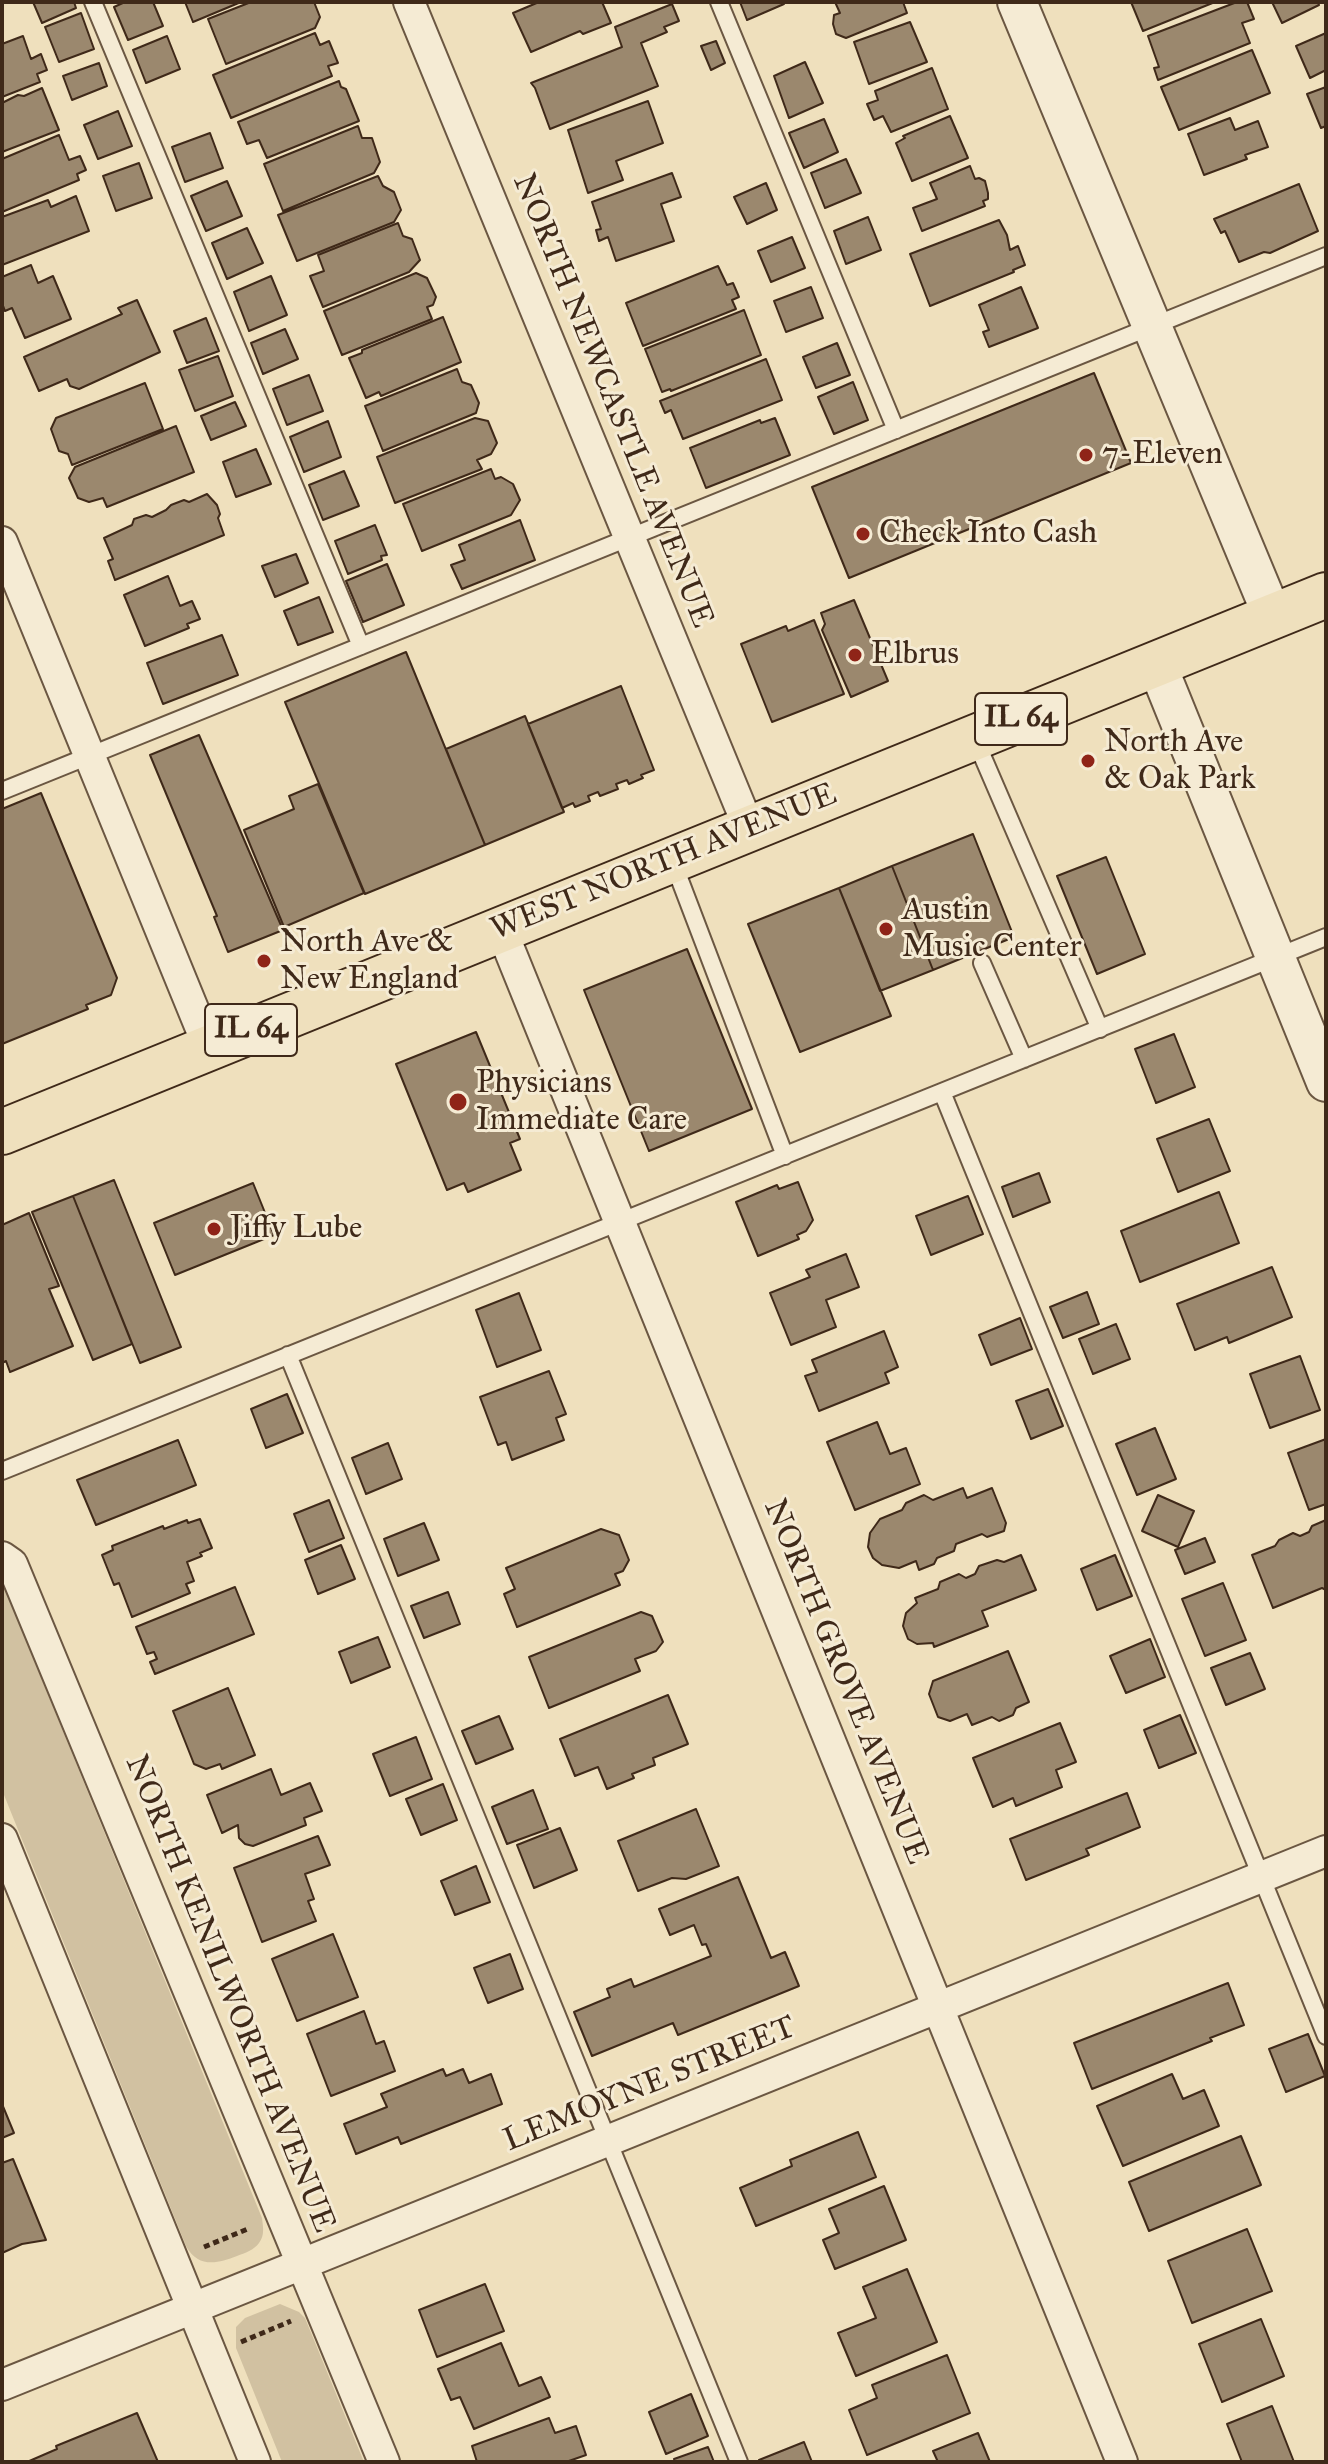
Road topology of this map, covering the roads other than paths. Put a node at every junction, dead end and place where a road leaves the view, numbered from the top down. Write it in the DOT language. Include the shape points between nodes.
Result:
graph roads {
  1 [pos="93,2"];
  2 [pos="409,2"];
  3 [pos="719,2"];
  4 [pos="1017,2"];
  5 [pos="1326,256"];
  6 [pos="1152,327"];
  7 [pos="896,430"];
  8 [pos="629,538"];
  9 [pos="2,542"];
  10 [pos="1326,595"];
  11 [pos="1273,617"];
  12 [pos="361,646"];
  13 [pos="1157,665"];
  14 [pos="975,738"];
  15 [pos="90,756"];
  16 [pos="2,791"];
  17 [pos="749,828"];
  18 [pos="672,860"];
  19 [pos="501,929"];
  20 [pos="1326,937"];
  21 [pos="1276,958"];
  22 [pos="982,963"];
  23 [pos="1100,1029"];
  24 [pos="209,1048"];
  25 [pos="1024,1059"];
  26 [pos="1326,1082"];
  27 [pos="942,1092"];
  28 [pos="2,1132"];
  29 [pos="785,1156"];
  30 [pos="619,1222"];
  31 [pos="288,1355"];
  32 [pos="2,1471"];
  33 [pos="2,1557"];
  34 [pos="2,1839"];
  35 [pos="1326,1851"];
  36 [pos="1261,1877"];
  37 [pos="938,2008"];
  38 [pos="1326,2036"];
  39 [pos="608,2140"];
  40 [pos="302,2265"];
  41 [pos="192,2309"];
  42 [pos="2,2385"];
  43 [pos="255,2462"];
  44 [pos="384,2462"];
  45 [pos="739,2462"];
  46 [pos="1122,2462"];
  1 -- 12 [label="lane"];
  2 -- 8 [label="street, NORTH NEWCASTLE AVENUE"];
  3 -- 7 [label="lane"];
  4 -- 6 [label="street"];
  5 -- 6 [label="lane"];
  6 -- 7 [label="lane"];
  6 -- 11 [label="street"];
  7 -- 8 [label="lane"];
  8 -- 12 [label="lane"];
  8 -- 17 [label="street, NORTH NEWCASTLE AVENUE"];
  9 -- 15 [label="street"];
  10 -- 11 [label="main road, WEST NORTH AVENUE / IL 64"];
  11 -- 13 [label="main road, WEST NORTH AVENUE / IL 64"];
  12 -- 15 [label="lane"];
  13 -- 14 [label="main road, WEST NORTH AVENUE / IL 64"];
  13 -- 21 [label="street"];
  14 -- 17 [label="main road, WEST NORTH AVENUE / IL 64"];
  14 -- 23 [label="lane"];
  15 -- 16 [label="lane"];
  15 -- 24 [label="street"];
  17 -- 18 [label="main road, WEST NORTH AVENUE / IL 64"];
  18 -- 19 [label="main road, WEST NORTH AVENUE / IL 64"];
  18 -- 29 [label="lane"];
  19 -- 24 [label="main road, WEST NORTH AVENUE / IL 64"];
  19 -- 30 [label="street, NORTH GROVE AVENUE"];
  20 -- 21 [label="lane"];
  21 -- 23 [label="lane"];
  21 -- 26 [label="street"];
  22 -- 25 [label="lane"];
  23 -- 25 [label="lane"];
  24 -- 28 [label="main road, WEST NORTH AVENUE / IL 64"];
  25 -- 27 [label="lane"];
  27 -- 29 [label="lane"];
  27 -- 36 [label="lane"];
  29 -- 30 [label="lane"];
  30 -- 31 [label="lane"];
  30 -- 37 [label="street, NORTH GROVE AVENUE"];
  31 -- 32 [label="lane"];
  31 -- 39 [label="lane"];
  33 -- 40 [label="street, NORTH KENILWORTH AVENUE" via="12,1564"];
  34 -- 41 [label="street"];
  35 -- 36 [label="street, LEMOYNE STREET"];
  36 -- 37 [label="street, LEMOYNE STREET"];
  36 -- 38 [label="lane"];
  37 -- 39 [label="street, LEMOYNE STREET"];
  37 -- 46 [label="street, NORTH GROVE AVENUE"];
  39 -- 40 [label="street, LEMOYNE STREET"];
  39 -- 45 [label="lane"];
  40 -- 41 [label="street, LEMOYNE STREET"];
  40 -- 44 [label="street, NORTH KENILWORTH AVENUE"];
  41 -- 42 [label="street, LEMOYNE STREET"];
  41 -- 43 [label="street"];
}
